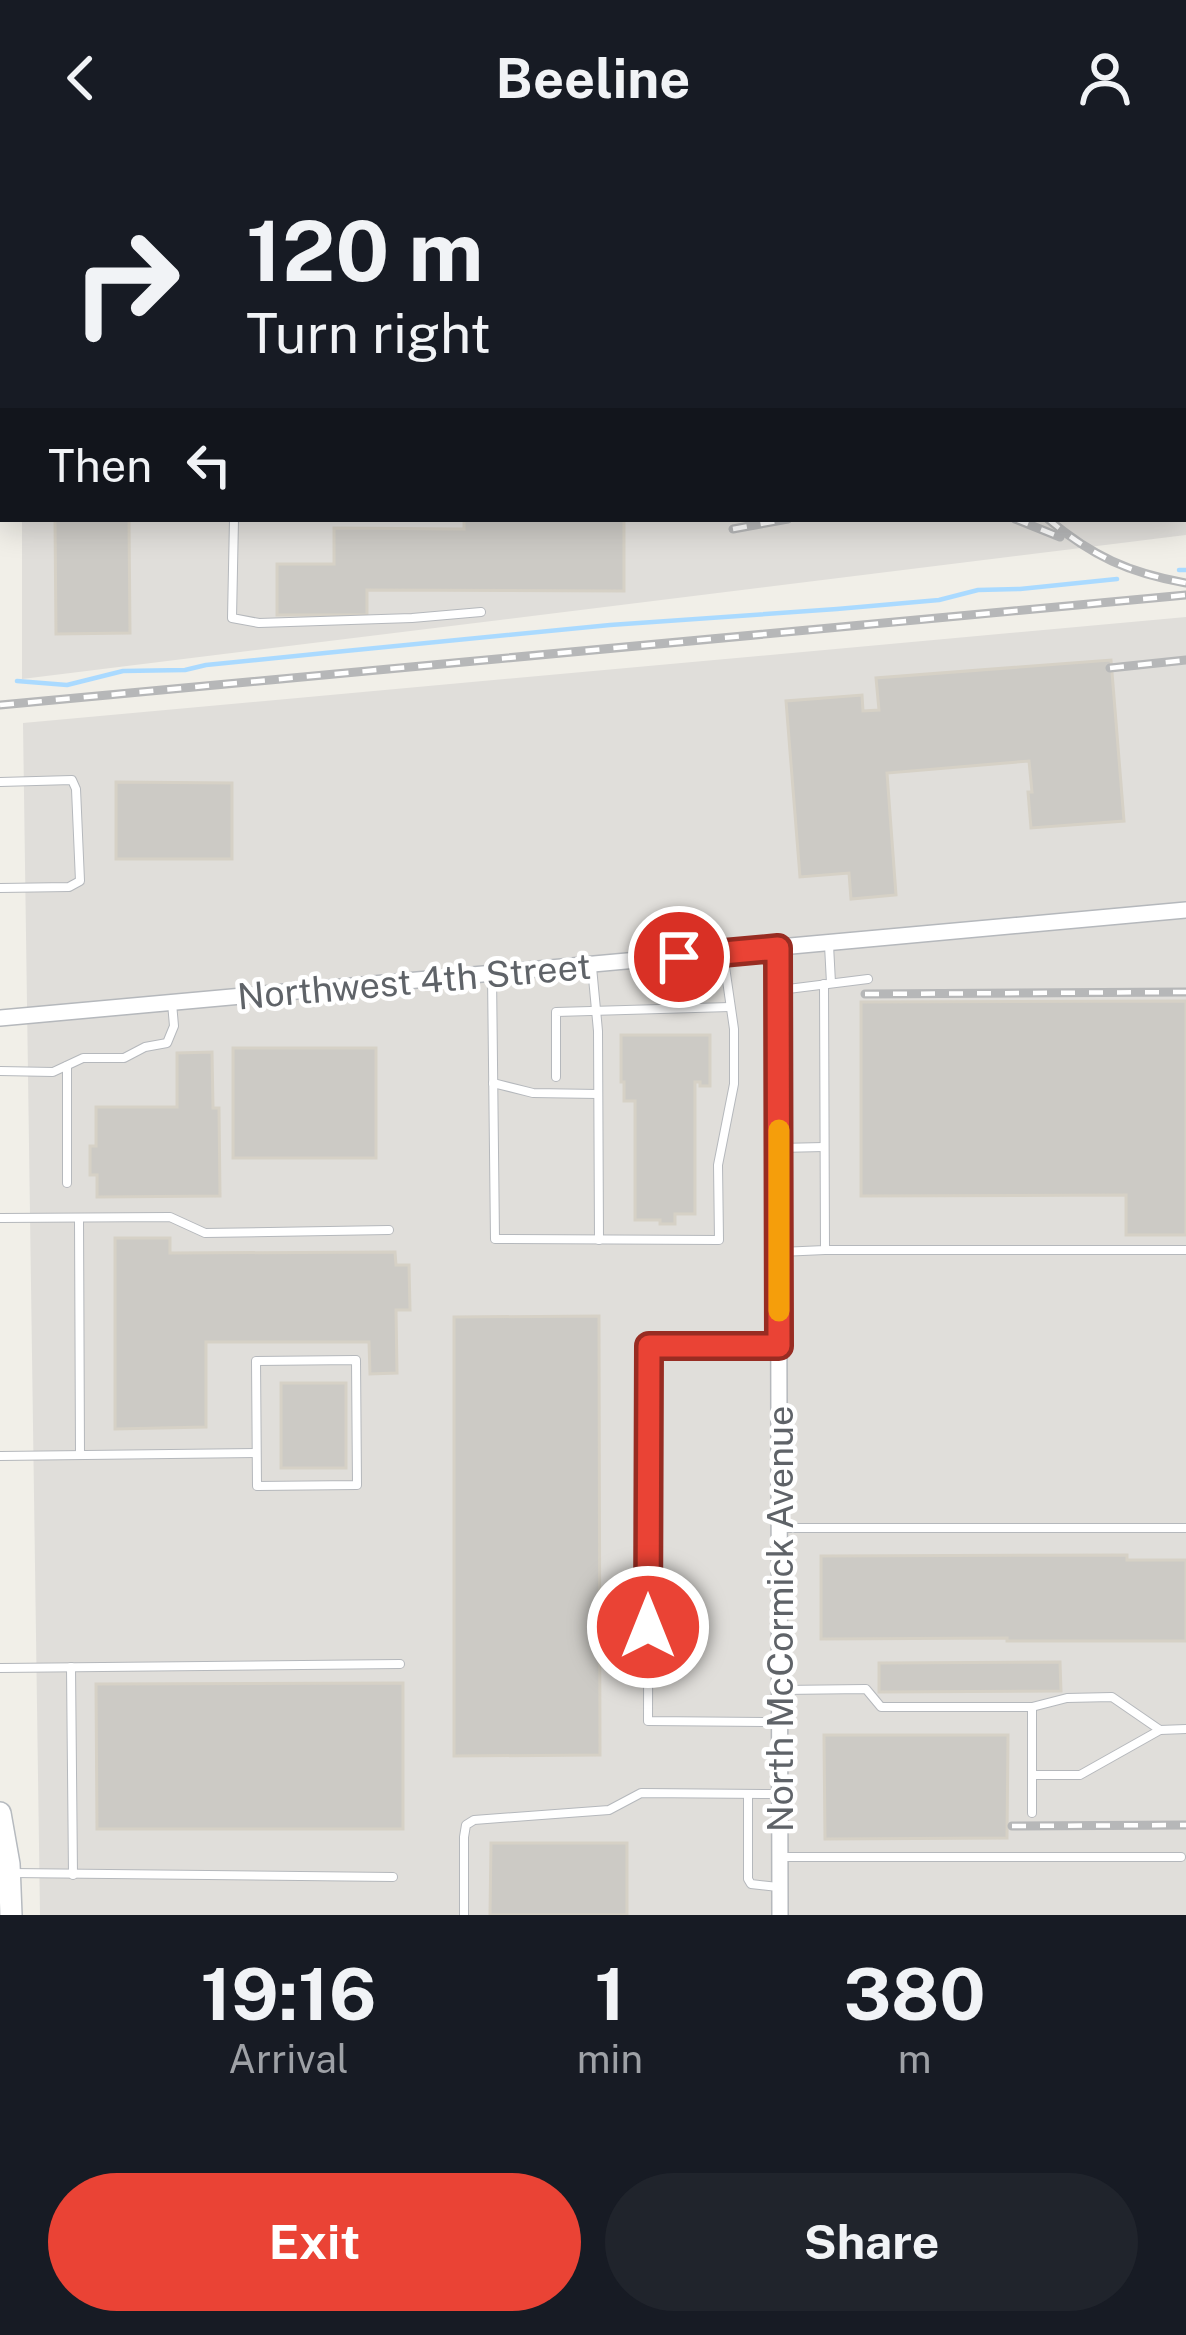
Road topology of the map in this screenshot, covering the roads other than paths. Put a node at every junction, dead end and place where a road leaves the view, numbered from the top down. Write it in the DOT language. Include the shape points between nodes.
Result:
graph roads {
  1 [pos="234,522"];
  2 [pos="482,612"];
  3 [pos="0,782"];
  4 [pos="0,888"];
  5 [pos="1186,910"];
  6 [pos="829,943"];
  7 [pos="778,948"];
  8 [pos="723,953"];
  9 [pos="592,965"];
  10 [pos="492,975"];
  11 [pos="868,979"];
  12 [pos="828,984"];
  13 [pos="778,990"];
  14 [pos="172,1002"];
  15 [pos="730,1006"];
  16 [pos="596,1010"];
  17 [pos="0,1018"];
  18 [pos="67,1066"];
  19 [pos="0,1071"];
  20 [pos="556,1077"];
  21 [pos="493,1083"];
  22 [pos="598,1094"];
  23 [pos="779,1148"];
  24 [pos="824,1148"];
  25 [pos="67,1184"];
  26 [pos="0,1218"];
  27 [pos="79,1218"];
  28 [pos="389,1230"];
  29 [pos="599,1240"];
  30 [pos="825,1250"];
  31 [pos="1186,1250"];
  32 [pos="779,1252"];
  33 [pos="779,1346"];
  34 [pos="257,1454"];
  35 [pos="80,1455"];
  36 [pos="0,1456"];
  37 [pos="780,1528"];
  38 [pos="1186,1528"];
  39 [pos="400,1664"];
  40 [pos="71,1667"];
  41 [pos="0,1668"];
  42 [pos="780,1690"];
  43 [pos="1032,1707"];
  44 [pos="781,1722"];
  45 [pos="1186,1729"];
  46 [pos="1160,1730"];
  47 [pos="1032,1775"];
  48 [pos="748,1794"];
  49 [pos="780,1794"];
  50 [pos="0,1813"];
  51 [pos="1032,1813"];
  52 [pos="780,1857"];
  53 [pos="1181,1857"];
  54 [pos="10,1873"];
  55 [pos="74,1875"];
  56 [pos="393,1877"];
  57 [pos="780,1887"];
  58 [pos="11,1915"];
  59 [pos="464,1915"];
  60 [pos="780,1915"];
  1 -- 2 [label="lane" via="232,619"];
  3 -- 4 [label="lane" via="72,781 80,881"];
  5 -- 6 [label="street, Northwest 4th Street"];
  6 -- 7 [label="street, Northwest 4th Street"];
  6 -- 12 [label="lane"];
  7 -- 8 [label="street, Northwest 4th Street"];
  7 -- 13 [label="street, North McCormick Avenue"];
  8 -- 9 [label="street, Northwest 4th Street"];
  8 -- 15 [label="lane"];
  9 -- 10 [label="street, Northwest 4th Street"];
  9 -- 16 [label="lane"];
  10 -- 14 [label="street, Northwest 4th Street"];
  10 -- 21 [label="lane"];
  11 -- 12 [label="lane"];
  12 -- 13 [label="lane"];
  12 -- 24 [label="lane"];
  13 -- 23 [label="street, North McCormick Avenue"];
  14 -- 17 [label="street, Northwest 4th Street"];
  14 -- 18 [label="lane" via="167,1043"];
  15 -- 16 [label="lane"];
  15 -- 29 [label="lane" via="734,1084 718,1166 719,1240"];
  16 -- 20 [label="lane" via="556,1012"];
  16 -- 22 [label="lane"];
  18 -- 19 [label="lane"];
  18 -- 25 [label="lane"];
  21 -- 22 [label="lane" via="533,1094"];
  21 -- 29 [label="lane" via="495,1239"];
  22 -- 29 [label="lane"];
  23 -- 24 [label="lane"];
  23 -- 32 [label="street, North McCormick Avenue"];
  24 -- 30 [label="lane"];
  26 -- 27 [label="lane"];
  27 -- 28 [label="lane" via="170,1217 205,1233"];
  27 -- 35 [label="lane"];
  30 -- 31 [label="lane"];
  30 -- 32 [label="lane"];
  32 -- 33 [label="street, North McCormick Avenue"];
  33 -- 37 [label="street, North McCormick Avenue"];
  33 -- 44 [label="lane" via="649,1346 648,1720"];
  34 -- 34 [label="lane" via="256,1361 356,1360 357,1486 257,1486"];
  34 -- 35 [label="lane"];
  35 -- 36 [label="lane"];
  37 -- 38 [label="lane"];
  37 -- 42 [label="street, North McCormick Avenue"];
  39 -- 40 [label="lane"];
  40 -- 41 [label="lane"];
  40 -- 55 [label="lane"];
  42 -- 43 [label="lane" via="866,1689 880,1706"];
  42 -- 44 [label="street, North McCormick Avenue"];
  43 -- 46 [label="lane" via="1112,1697"];
  43 -- 47 [label="lane"];
  44 -- 49 [label="street, North McCormick Avenue"];
  45 -- 46 [label="lane"];
  46 -- 47 [label="lane" via="1080,1775"];
  47 -- 51 [label="lane"];
  48 -- 49 [label="lane"];
  48 -- 57 [label="lane" via="748,1880"];
  48 -- 59 [label="lane" via="641,1793 609,1810 474,1820 464,1837"];
  49 -- 52 [label="street, North McCormick Avenue"];
  50 -- 54 [label="main road"];
  52 -- 53 [label="lane"];
  52 -- 57 [label="street, North McCormick Avenue"];
  54 -- 55 [label="lane"];
  54 -- 58 [label="main road"];
  55 -- 56 [label="lane"];
  57 -- 60 [label="street, North McCormick Avenue"];
}
